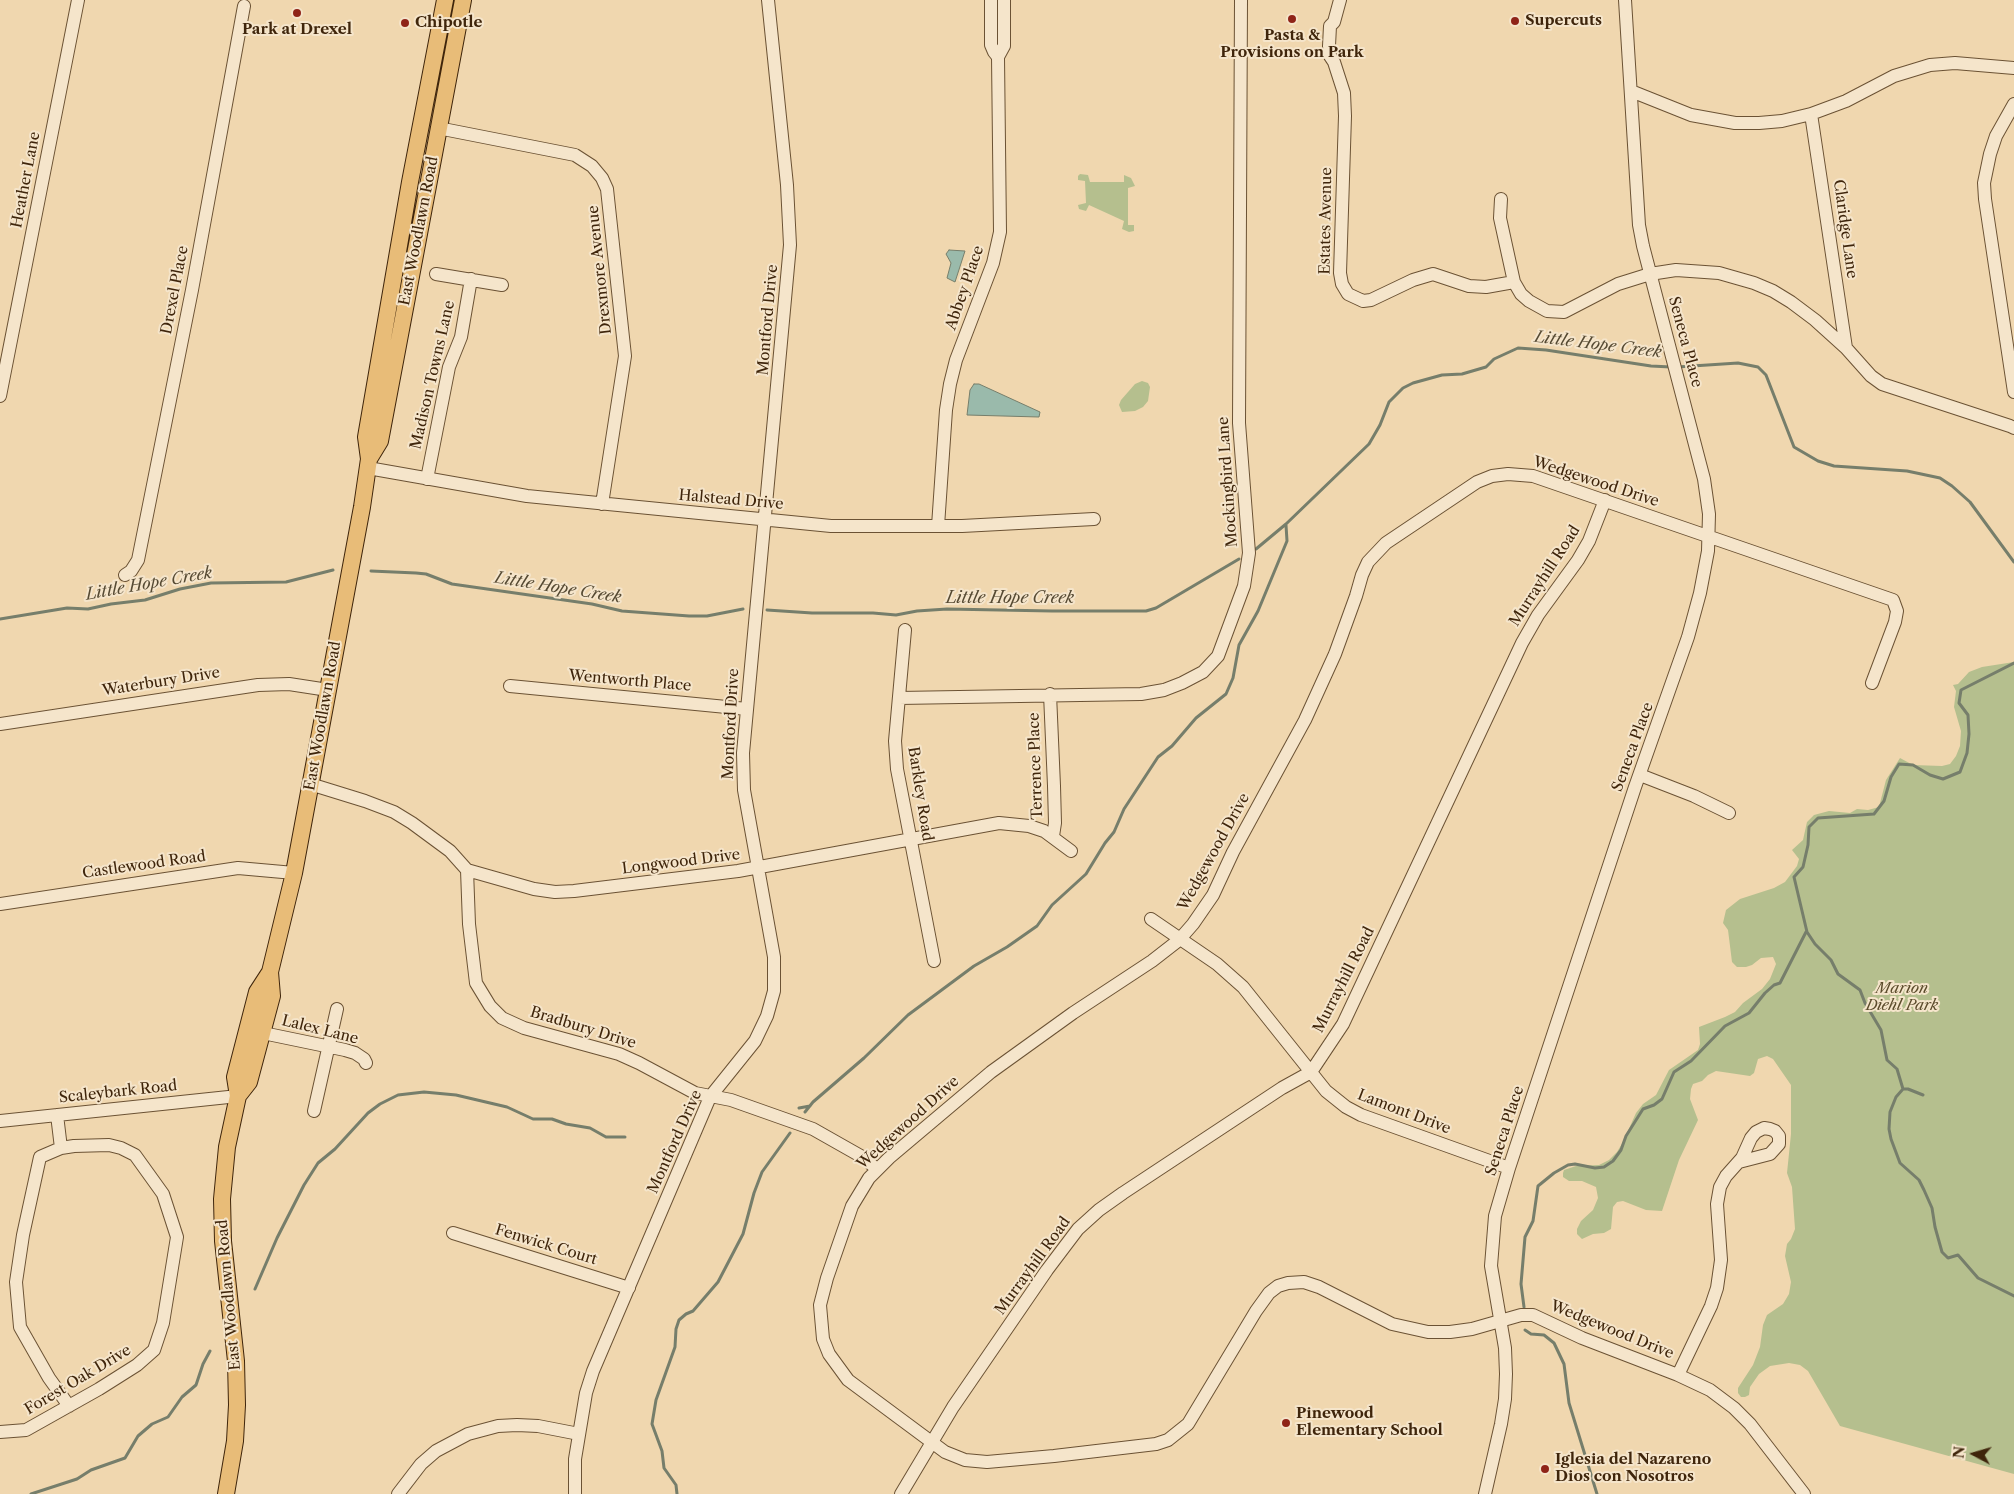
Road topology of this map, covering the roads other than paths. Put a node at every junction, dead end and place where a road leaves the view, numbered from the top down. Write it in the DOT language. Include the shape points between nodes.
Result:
graph roads {
  1 [pos="78,0"];
  2 [pos="445,0"];
  3 [pos="463,0"];
  4 [pos="768,0"];
  5 [pos="991,0"];
  6 [pos="1004,0"];
  7 [pos="1241,0"];
  8 [pos="1340,0"];
  9 [pos="1625,0"];
  10 [pos="244,2"];
  11 [pos="998,57"];
  12 [pos="2014,68"];
  13 [pos="1631,91"];
  14 [pos="2014,104"];
  15 [pos="1811,114"];
  16 [pos="438,128"];
  17 [pos="1501,199"];
  18 [pos="436,274"];
  19 [pos="1650,274"];
  20 [pos="471,279"];
  21 [pos="1514,282"];
  22 [pos="502,285"];
  23 [pos="1846,348"];
  24 [pos="2014,392"];
  25 [pos="0,396"];
  26 [pos="2013,425"];
  27 [pos="369,463"];
  28 [pos="427,479"];
  29 [pos="1605,500"];
  30 [pos="602,504"];
  31 [pos="766,519"];
  32 [pos="1094,519"];
  33 [pos="938,526"];
  34 [pos="1708,536"];
  35 [pos="125,575"];
  36 [pos="906,630"];
  37 [pos="1872,683"];
  38 [pos="510,686"];
  39 [pos="328,690"];
  40 [pos="1050,694"];
  41 [pos="899,698"];
  42 [pos="746,709"];
  43 [pos="0,724"];
  44 [pos="1640,775"];
  45 [pos="310,784"];
  46 [pos="1729,813"];
  47 [pos="1053,836"];
  48 [pos="910,840"];
  49 [pos="1072,851"];
  50 [pos="757,868"];
  51 [pos="467,870"];
  52 [pos="294,873"];
  53 [pos="0,904"];
  54 [pos="1151,919"];
  55 [pos="1179,940"];
  56 [pos="934,961"];
  57 [pos="270,972"];
  58 [pos="337,1009"];
  59 [pos="263,1033"];
  60 [pos="328,1046"];
  61 [pos="366,1063"];
  62 [pos="1311,1072"];
  63 [pos="238,1096"];
  64 [pos="710,1097"];
  65 [pos="314,1111"];
  66 [pos="57,1115"];
  67 [pos="0,1121"];
  68 [pos="61,1148"];
  69 [pos="1739,1162"];
  70 [pos="1509,1168"];
  71 [pos="877,1170"];
  72 [pos="453,1233"];
  73 [pos="629,1288"];
  74 [pos="1500,1322"];
  75 [pos="1678,1374"];
  76 [pos="68,1406"];
  77 [pos="0,1432"];
  78 [pos="578,1434"];
  79 [pos="931,1442"];
  80 [pos="226,1494"];
  81 [pos="398,1494"];
  82 [pos="576,1494"];
  83 [pos="901,1494"];
  84 [pos="1485,1494"];
  85 [pos="1804,1494"];
  1 -- 25 [label="street, Heather Lane"];
  2 -- 27 [label="main road, East Woodlawn Road" via="366,437"];
  3 -- 16 [label="main road, East Woodlawn Road"];
  4 -- 31 [label="street, Montford Drive" via="790,245"];
  5 -- 11 [label="street" via="991,44"];
  6 -- 11 [label="street" via="1004,46"];
  7 -- 40 [label="street, Mockingbird Lane" via="1239,422 1249,540 1244,586 1218,656 1203,672 1164,690 1141,694"];
  8 -- 21 [label="street, Estates Avenue" via="1333,40 1337,56 1334,62 1344,93 1340,274 1348,294 1363,302 1434,274 1469,286 1486,287"];
  9 -- 13 [label="street, Seneca Place"];
  10 -- 35 [label="street, Drexel Place" via="192,290 138,560"];
  11 -- 33 [label="street, Abbey Place" via="1000,232 993,263 950,384"];
  12 -- 15 [label="street" via="1955,63 1915,68"];
  13 -- 15 [label="street" via="1691,115 1727,122 1782,121"];
  13 -- 19 [label="street, Seneca Place" via="1639,225"];
  14 -- 24 [label="street" via="1990,154 1984,199"];
  15 -- 23 [label="street, Claridge Lane"];
  16 -- 27 [label="main road, East Woodlawn Road" via="380,441"];
  16 -- 30 [label="street, Drexmore Avenue" via="575,155 592,166 607,189 625,356"];
  17 -- 21 [label="street" via="1500,218"];
  18 -- 20 [label="street"];
  19 -- 21 [label="street" via="1618,284 1570,310 1556,313 1528,301"];
  19 -- 23 [label="street" via="1691,270 1719,273 1754,283 1791,302"];
  19 -- 34 [label="street, Seneca Place" via="1704,479 1709,514"];
  20 -- 22 [label="street"];
  20 -- 28 [label="street, Madison Towns Lane" via="460,337 449,367"];
  23 -- 26 [label="street" via="1882,384"];
  27 -- 28 [label="street, Halstead Drive"];
  27 -- 39 [label="main road, East Woodlawn Road"];
  28 -- 30 [label="street, Halstead Drive" via="527,496"];
  29 -- 34 [label="street, Wedgewood Drive"];
  29 -- 55 [label="street, Wedgewood Drive" via="1533,476 1492,476 1477,482 1406,528 1377,551 1362,575 1335,654 1305,720 1213,895"];
  29 -- 62 [label="street, Murrayhill Road" via="1582,554 1522,643 1343,1024"];
  30 -- 31 [label="street, Halstead Drive"];
  31 -- 33 [label="street, Halstead Drive" via="847,527"];
  31 -- 42 [label="street, Montford Drive"];
  32 -- 33 [label="street, Halstead Drive"];
  34 -- 37 [label="street, Wedgewood Drive" via="1893,600 1897,611 1895,622"];
  34 -- 44 [label="street, Seneca Place" via="1700,593 1688,637"];
  36 -- 41 [label="street, Barkley Road"];
  38 -- 42 [label="street, Wentworth Place"];
  39 -- 43 [label="street, Waterbury Drive" via="289,684 258,685"];
  39 -- 45 [label="main road, East Woodlawn Road"];
  40 -- 41 [label="street, Mockingbird Lane"];
  40 -- 47 [label="street, Terrence Place"];
  41 -- 48 [label="street, Barkley Road" via="896,769"];
  42 -- 50 [label="street, Montford Drive" via="744,790"];
  44 -- 46 [label="street"];
  44 -- 70 [label="street, Seneca Place"];
  45 -- 51 [label="street" via="394,812 444,846"];
  45 -- 52 [label="main road, East Woodlawn Road"];
  47 -- 48 [label="street, Longwood Drive" via="1029,826 999,823"];
  47 -- 49 [label="street, Longwood Drive"];
  48 -- 50 [label="street, Longwood Drive"];
  48 -- 56 [label="street, Barkley Road"];
  50 -- 51 [label="street, Longwood Drive" via="555,892"];
  50 -- 64 [label="street, Montford Drive" via="774,957 774,991 755,1041"];
  51 -- 64 [label="street, Bradbury Drive" via="473,969 483,997 496,1013 524,1028 619,1054 695,1094"];
  52 -- 53 [label="street, Castlewood Road" via="238,868"];
  52 -- 57 [label="main road, East Woodlawn Road"];
  54 -- 55 [label="street, Lamont Drive"];
  55 -- 62 [label="street, Lamont Drive" via="1217,964 1243,987"];
  55 -- 71 [label="street, Wedgewood Drive" via="991,1072"];
  57 -- 59 [label="main road, East Woodlawn Road" via="272,996"];
  57 -- 63 [label="main road, East Woodlawn Road" via="257,992 235,1077"];
  58 -- 60 [label="street"];
  59 -- 60 [label="street, Lalex Lane"];
  59 -- 63 [label="main road, East Woodlawn Road" via="249,1082"];
  60 -- 61 [label="street, Lalex Lane" via="355,1053"];
  60 -- 65 [label="street"];
  62 -- 70 [label="street, Lamont Drive" via="1332,1097 1361,1115"];
  62 -- 79 [label="street, Murrayhill Road" via="1122,1193 1078,1229"];
  63 -- 66 [label="street, Scaleybark Road"];
  63 -- 80 [label="main road, East Woodlawn Road" via="227,1147 222,1199 237,1406"];
  64 -- 71 [label="street, Bradbury Drive" via="731,1100 813,1129 853,1150"];
  64 -- 73 [label="street, Montford Drive"];
  66 -- 67 [label="street, Scaleybark Road"];
  66 -- 68 [label="street"];
  68 -- 76 [label="street" via="40,1157 16,1282 20,1327"];
  68 -- 76 [label="street, Forest Oak Drive" via="109,1145 136,1156 162,1194 176,1238 164,1323 154,1350 137,1365"];
  69 -- 75 [label="street" via="1726,1176 1718,1198 1721,1260 1718,1288"];
  70 -- 74 [label="street, Seneca Place" via="1492,1236 1491,1266"];
  71 -- 79 [label="street, Wedgewood Drive" via="852,1206 836,1251 822,1296 821,1328 829,1354 848,1380"];
  72 -- 73 [label="street, Fenwick Court"];
  73 -- 78 [label="street, Montford Drive" via="593,1371"];
  74 -- 75 [label="street, Wedgewood Drive" via="1533,1315 1582,1338"];
  74 -- 79 [label="street, Wedgewood Drive" via="1450,1332 1412,1330 1381,1319 1309,1283 1288,1283 1269,1293 1188,1424 1168,1440 1156,1444 987,1462 965,1460"];
  74 -- 84 [label="street, Seneca Place" via="1505,1357 1505,1399"];
  75 -- 85 [label="street, Wedgewood Drive" via="1710,1390 1734,1408"];
  76 -- 77 [label="street, Forest Oak Drive" via="26,1430"];
  78 -- 81 [label="street" via="517,1425 468,1434 428,1458"];
  78 -- 82 [label="street, Montford Drive"];
  79 -- 83 [label="street, Murrayhill Road"];
}
